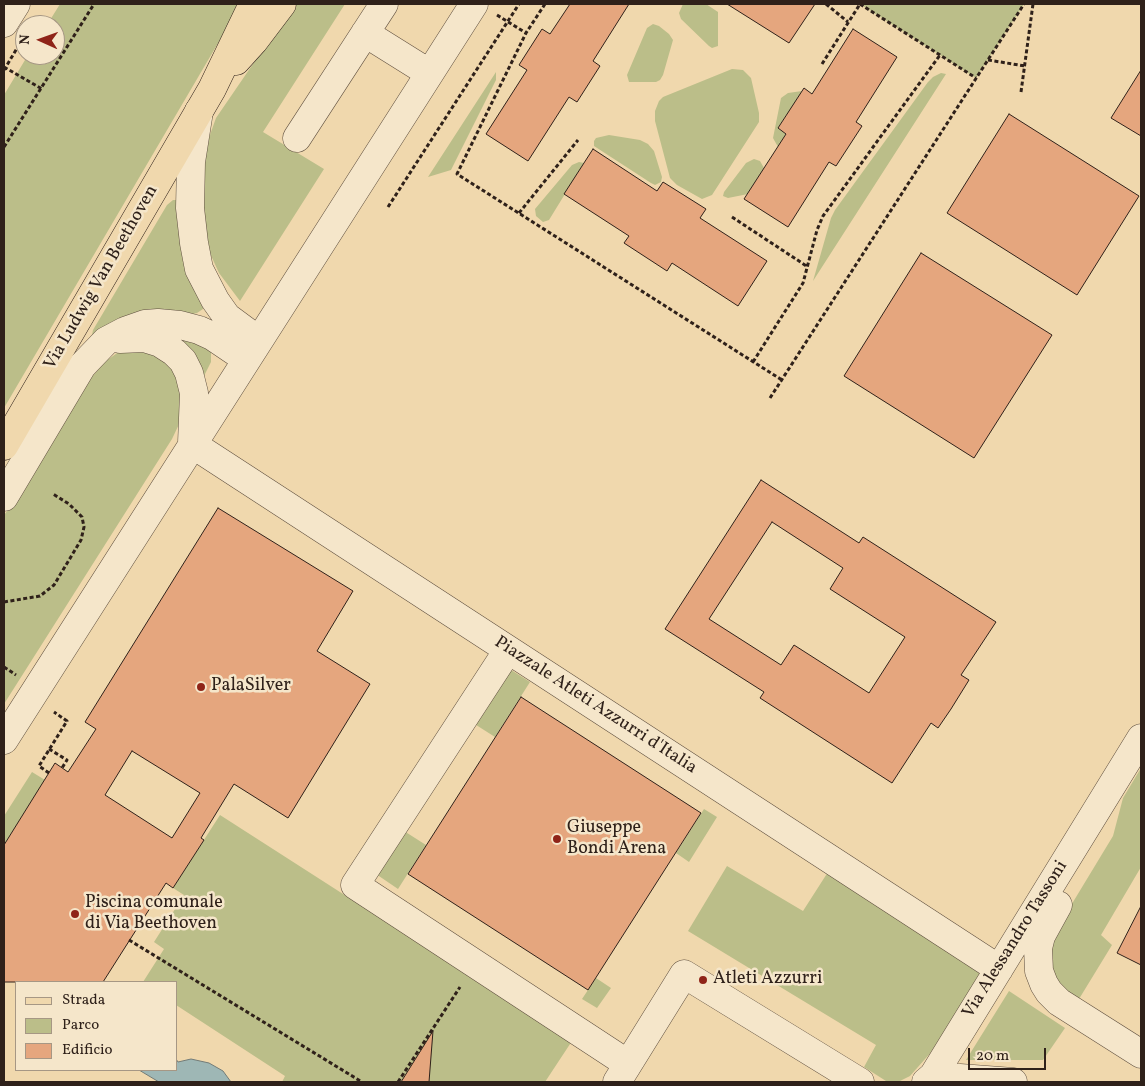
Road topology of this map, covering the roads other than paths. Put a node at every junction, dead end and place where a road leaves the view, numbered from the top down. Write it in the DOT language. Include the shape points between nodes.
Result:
graph roads {
  1 [pos="16,4"];
  2 [pos="253,4"];
  3 [pos="282,4"];
  4 [pos="384,4"];
  5 [pos="483,8"];
  6 [pos="4,23"];
  7 [pos="365,33"];
  8 [pos="429,73"];
  9 [pos="205,99"];
  10 [pos="298,138"];
  11 [pos="106,341"];
  12 [pos="252,349"];
  13 [pos="192,444"];
  14 [pos="4,446"];
  15 [pos="4,497"];
  16 [pos="508,650"];
  17 [pos="1141,738"];
  18 [pos="4,740"];
  19 [pos="1111,787"];
  20 [pos="999,969"];
  21 [pos="1141,1054"];
  22 [pos="622,1073"];
  23 [pos="929,1079"];
  24 [pos="860,1082"];
  25 [pos="1013,1082"];
  1 -- 6 [label="street"];
  2 -- 9 [label="main road, Via Ludwig Van Beethoven"];
  3 -- 9 [label="main road, Via Ludwig Van Beethoven"];
  4 -- 7 [label="street"];
  5 -- 8 [label="street"];
  7 -- 8 [label="street"];
  7 -- 10 [label="street"];
  8 -- 12 [label="street"];
  9 -- 12 [label="street, Via Ludwig Van Beethoven" via="191,162 190,208 194,244 199,268 215,300"];
  9 -- 14 [label="main road, Via Ludwig Van Beethoven"];
  11 -- 12 [label="street, Via Ludwig Van Beethoven" via="144,324 158,323 199,330"];
  11 -- 13 [label="street, Via Ludwig Van Beethoven" via="144,338 174,352 183,361 194,393"];
  11 -- 15 [label="street, Via Ludwig Van Beethoven" via="82,366"];
  12 -- 13 [label="street"];
  13 -- 16 [label="street, Piazzale Atleti Azzurri d'Italia"];
  13 -- 18 [label="street"];
  16 -- 20 [label="street, Piazzale Atleti Azzurri d'Italia"];
  16 -- 22 [label="street" via="355,885"];
  17 -- 19 [label="street, Via Alessandro Tassoni"];
  19 -- 20 [label="street, Via Alessandro Tassoni"];
  19 -- 21 [label="street, Via Alessandro Tassoni" via="1099,838 1040,936 1039,971 1044,984 1058,1002"];
  20 -- 23 [label="street, Via Alessandro Tassoni"];
  22 -- 24 [label="street" via="684,974"];
  23 -- 25 [label="street, Via Alessandro Tassoni"];
}
